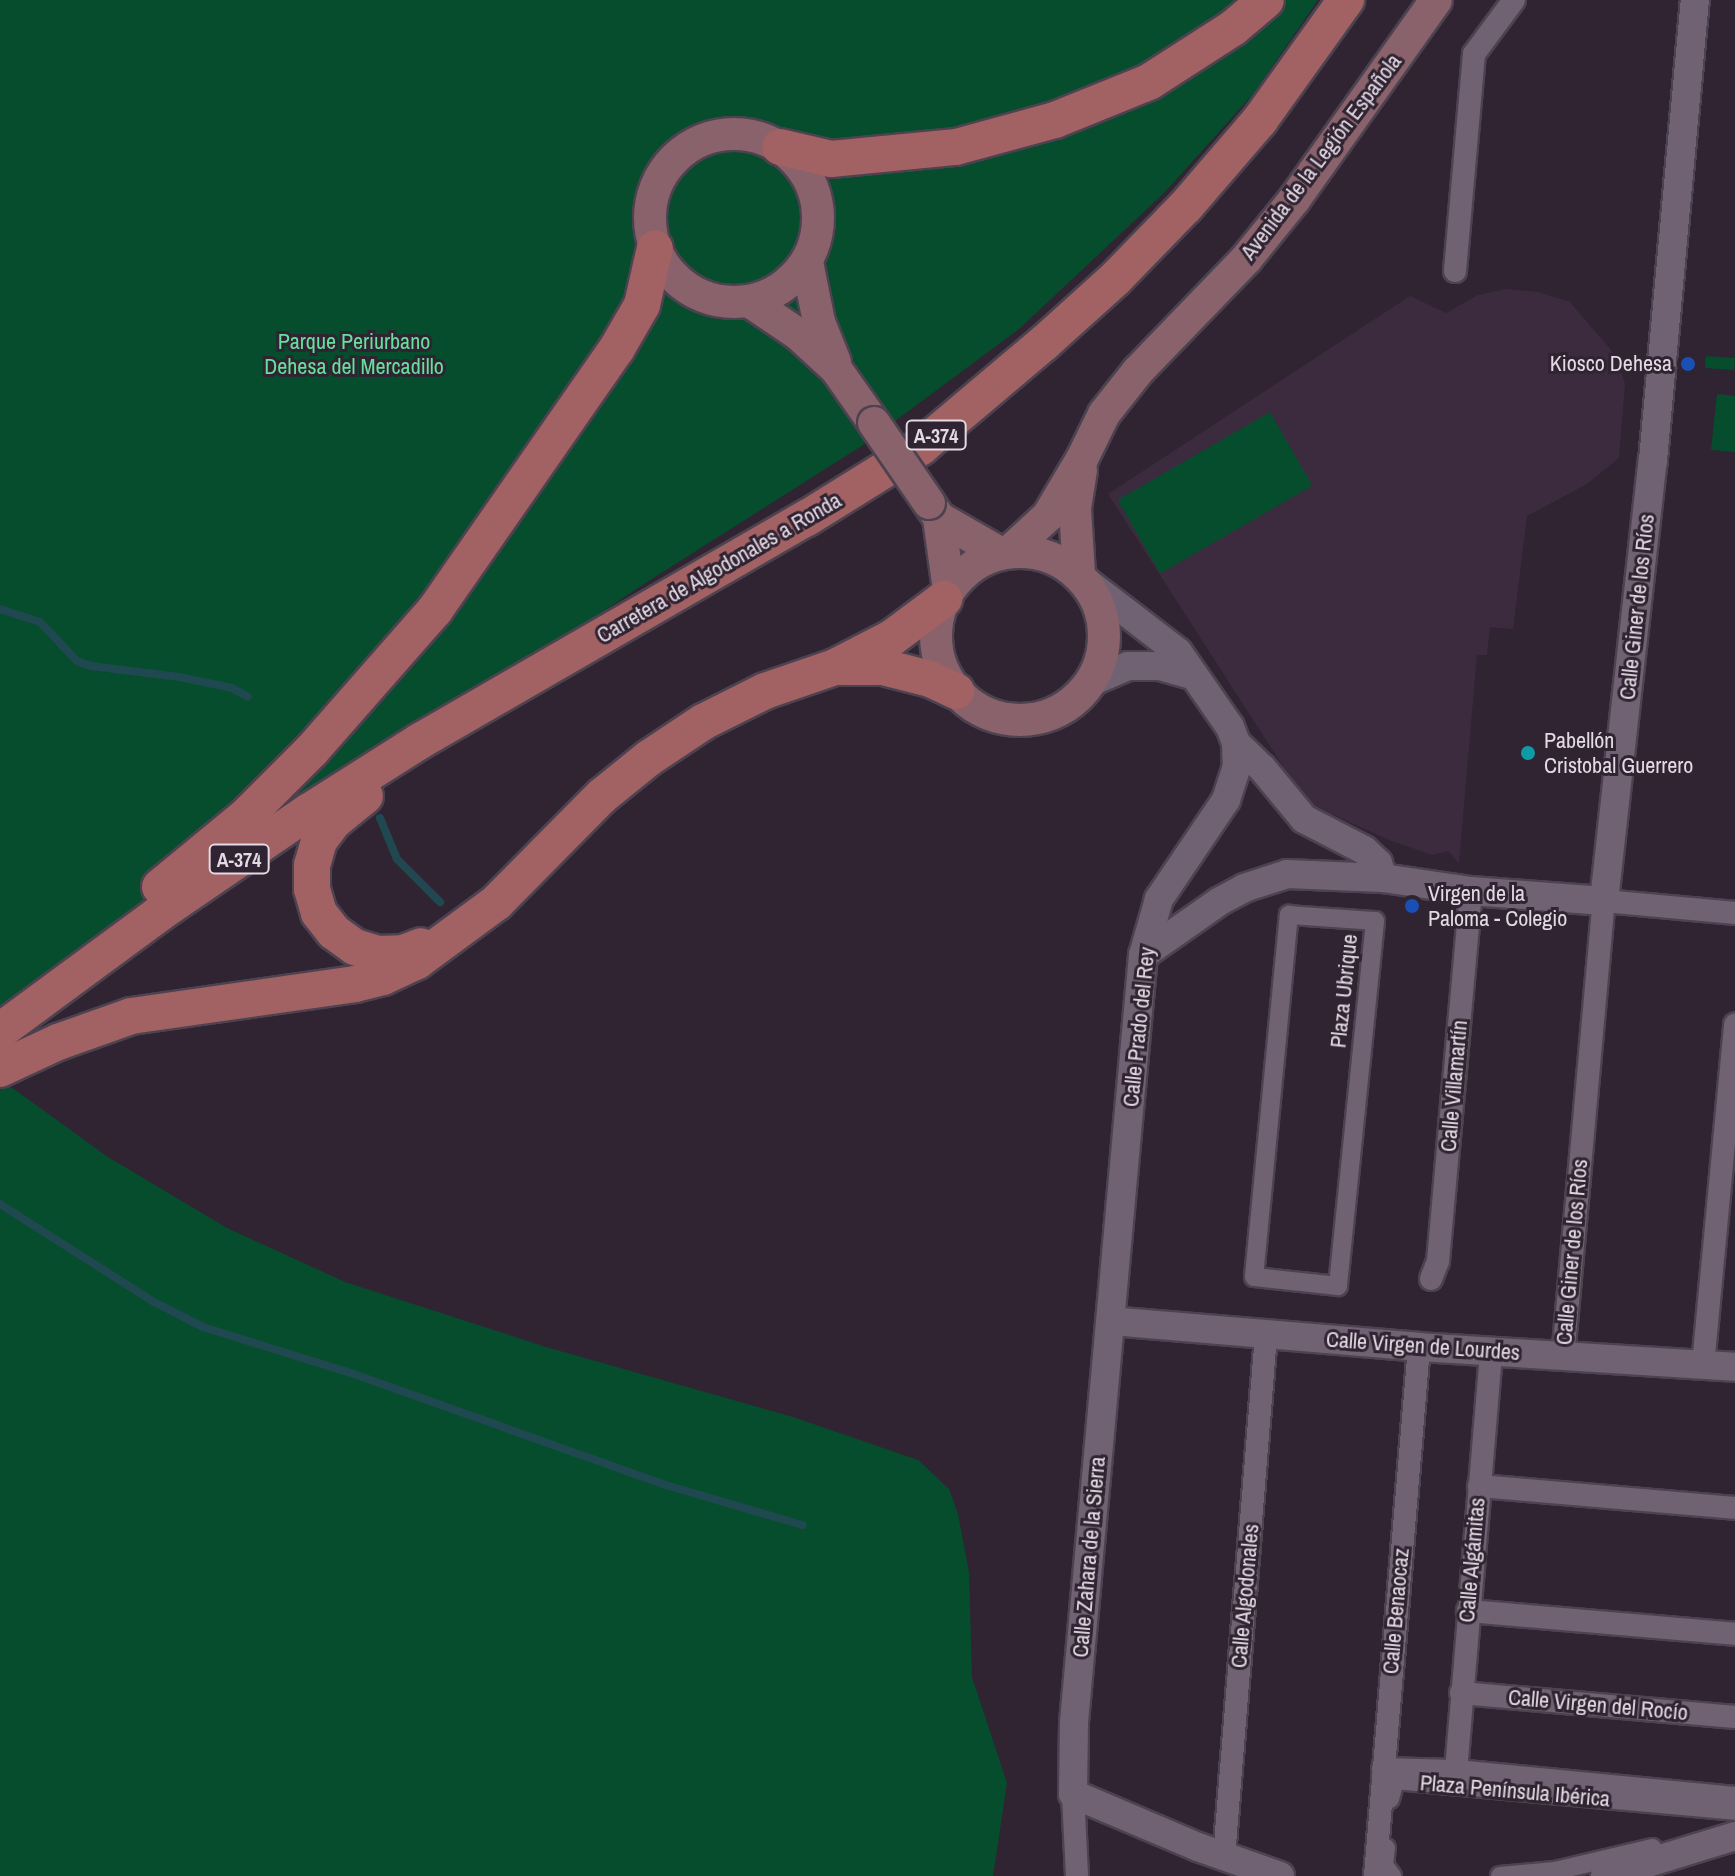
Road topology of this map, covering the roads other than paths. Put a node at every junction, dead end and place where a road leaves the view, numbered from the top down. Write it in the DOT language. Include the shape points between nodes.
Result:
graph roads {
  1 [pos="1266,0"];
  2 [pos="1346,0"];
  3 [pos="1436,0"];
  4 [pos="1514,0"];
  5 [pos="1695,0"];
  6 [pos="780,147"];
  7 [pos="655,248"];
  8 [pos="807,262"];
  9 [pos="1455,271"];
  10 [pos="749,301"];
  11 [pos="836,369"];
  12 [pos="1082,459"];
  13 [pos="934,510"];
  14 [pos="1004,552"];
  15 [pos="1081,577"];
  16 [pos="947,594"];
  17 [pos="835,667"];
  18 [pos="1191,675"];
  19 [pos="1091,682"];
  20 [pos="956,691"];
  21 [pos="420,741"];
  22 [pos="1236,743"];
  23 [pos="1383,878"];
  24 [pos="1471,891"];
  25 [pos="1604,901"];
  26 [pos="1735,913"];
  27 [pos="442,942"];
  28 [pos="1143,955"];
  29 [pos="64,983"];
  30 [pos="1735,1025"];
  31 [pos="0,1031"];
  32 [pos="0,1069"];
  33 [pos="1254,1277"];
  34 [pos="1431,1279"];
  35 [pos="1111,1321"];
  36 [pos="1266,1335"];
  37 [pos="1419,1347"];
  38 [pos="1491,1350"];
  39 [pos="1563,1357"];
  40 [pos="1703,1365"];
  41 [pos="1735,1367"];
  42 [pos="1479,1486"];
  43 [pos="1735,1508"];
  44 [pos="1468,1611"];
  45 [pos="1735,1634"];
  46 [pos="1461,1693"];
  47 [pos="1735,1717"];
  48 [pos="1383,1769"];
  49 [pos="1456,1771"];
  50 [pos="1073,1794"];
  51 [pos="1735,1798"];
  52 [pos="1735,1811"];
  53 [pos="1735,1821"];
  54 [pos="1735,1836"];
  55 [pos="1224,1857"];
  56 [pos="1077,1876"];
  57 [pos="1280,1876"];
  58 [pos="1375,1876"];
  59 [pos="1392,1876"];
  60 [pos="1500,1876"];
  61 [pos="1605,1876"];
  1 -- 6 [label="main road" via="1149,82 1055,120 956,147 831,159"];
  2 -- 21 [label="main road, Carretera de Algodonales a Ronda / A-374" via="1260,120 1186,206 1116,278 955,420 878,476"];
  3 -- 12 [label="main road, Avenida de la Legión Española" via="1256,246 1104,414"];
  4 -- 9 [label="street" via="1474,54"];
  5 -- 25 [label="street, Calle Giner de los Ríos" via="1653,460"];
  6 -- 7 [label="main road" via="731,134 706,138 683,151 664,170 653,195 650,222"];
  6 -- 8 [label="main road" via="800,164 813,186 816,238"];
  7 -- 10 [label="main road" via="670,274 693,292 720,301"];
  7 -- 29 [label="main road" via="642,305 616,350 435,610 268,794 121,918"];
  8 -- 10 [label="main road" via="792,280"];
  8 -- 11 [label="main road" via="819,322"];
  10 -- 11 [label="main road" via="798,334"];
  11 -- 13 [label="main road, bridge"];
  12 -- 14 [label="main road, Avenida de la Legión Española" via="1048,516"];
  12 -- 15 [label="main road, Avenida de la Legión Española" via="1075,508"];
  13 -- 14 [label="main road"];
  13 -- 16 [label="main road"];
  14 -- 15 [label="main road" via="1034,552 1058,560"];
  14 -- 16 [label="main road" via="980,561"];
  15 -- 18 [label="street, Calle Prado del Rey" via="1178,652"];
  15 -- 19 [label="main road" via="1098,602 1105,629 1103,656"];
  16 -- 17 [label="main road" via="893,637"];
  16 -- 20 [label="main road" via="936,622 936,647"];
  17 -- 20 [label="main road" via="883,667"];
  17 -- 27 [label="main road" via="765,691 703,722 649,758 602,796 496,903"];
  18 -- 19 [label="street" via="1160,666 1128,666"];
  18 -- 22 [label="street, Calle Prado del Rey" via="1223,712"];
  19 -- 20 [label="main road" via="1074,701 1026,720 1000,718 976,708"];
  21 -- 27 [label="main road" via="319,841 312,889 327,923 355,947 378,954 403,953"];
  21 -- 29 [label="main road, Carretera de Algodonales a Ronda / A-374" via="308,812"];
  22 -- 23 [label="street" via="1295,811 1372,856"];
  22 -- 28 [label="street, Calle Prado del Rey" via="1234,781 1159,899"];
  23 -- 24 [label="street"];
  23 -- 28 [label="street" via="1303,872 1269,878 1220,901"];
  24 -- 25 [label="street"];
  24 -- 34 [label="street, Calle Villamartín" via="1438,1261"];
  25 -- 26 [label="street"];
  25 -- 39 [label="street, Calle Giner de los Ríos"];
  27 -- 32 [label="main road" via="383,977 131,1016"];
  28 -- 35 [label="street, Calle Prado del Rey"];
  29 -- 31 [label="main road, Carretera de Algodonales a Ronda / A-374"];
  30 -- 40 [label="street"];
  33 -- 33 [label="street, Plaza Ubrique" via="1338,1286 1375,921 1289,915"];
  35 -- 36 [label="street, Calle Virgen de Lourdes"];
  35 -- 50 [label="street, Calle Zahara de la Sierra" via="1074,1722"];
  36 -- 37 [label="street, Calle Virgen de Lourdes"];
  36 -- 55 [label="street, Calle Algodonales"];
  37 -- 38 [label="street, Calle Virgen de Lourdes"];
  37 -- 48 [label="street, Calle Benaocaz"];
  38 -- 39 [label="street, Calle Virgen de Lourdes"];
  38 -- 42 [label="street, Calle Algámitas"];
  39 -- 40 [label="street, Calle Virgen de Lourdes"];
  40 -- 41 [label="street, Calle Virgen de Lourdes"];
  42 -- 43 [label="street"];
  42 -- 44 [label="street, Calle Algámitas"];
  44 -- 45 [label="street"];
  44 -- 46 [label="street, Calle Algámitas"];
  46 -- 47 [label="street, Calle Virgen del Rocío"];
  46 -- 49 [label="street, Calle Algámitas"];
  48 -- 49 [label="street, Plaza Península Ibérica"];
  48 -- 58 [label="street, Calle Benaocaz"];
  49 -- 51 [label="street, Plaza Península Ibérica"];
  50 -- 55 [label="street"];
  50 -- 56 [label="street"];
  52 -- 59 [label="street, Plaza Península Ibérica" via="1395,1780 1384,1865"];
  53 -- 60 [label="street" via="1613,1858"];
  54 -- 61 [label="street"];
  55 -- 57 [label="street"];
}
